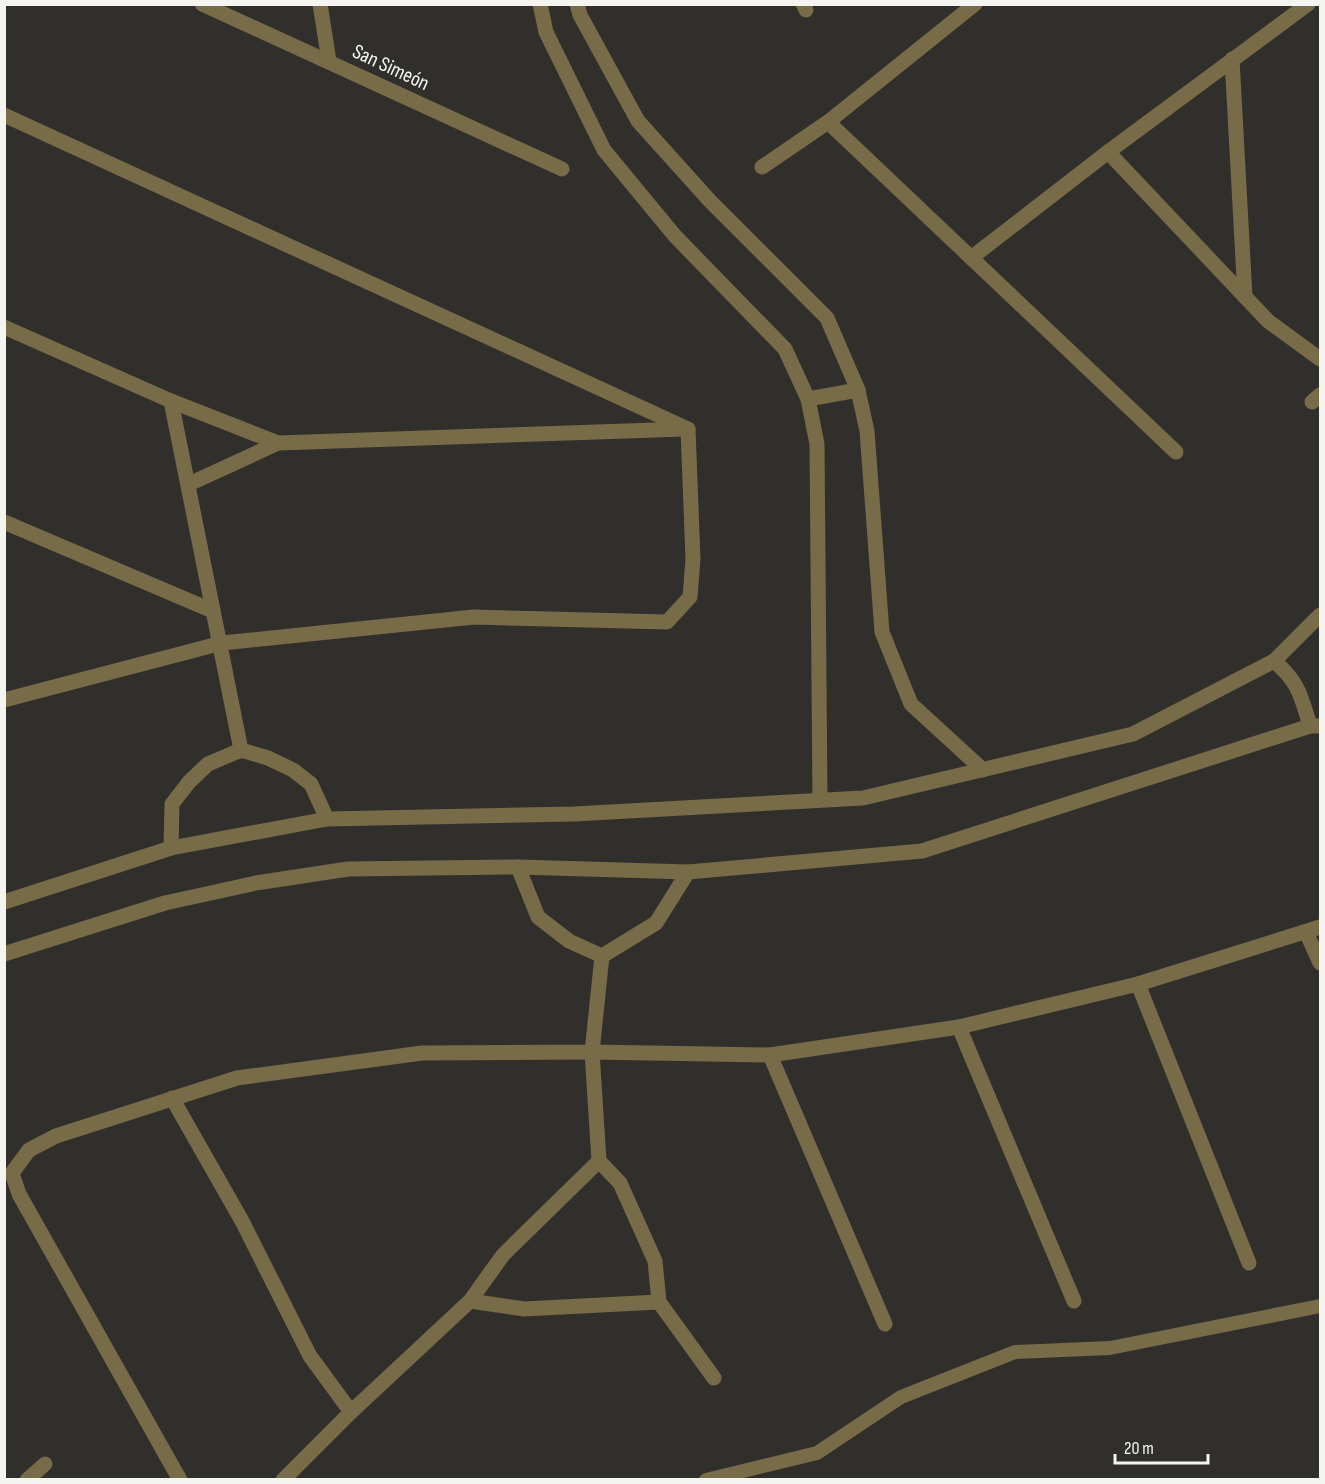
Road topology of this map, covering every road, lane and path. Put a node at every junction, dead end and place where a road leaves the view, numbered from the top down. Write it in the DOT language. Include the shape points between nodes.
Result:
graph roads {
  1 [pos="202,4"];
  2 [pos="320,4"];
  3 [pos="540,4"];
  4 [pos="577,4"];
  5 [pos="975,4"];
  6 [pos="1308,4"];
  7 [pos="1232,60"];
  8 [pos="328,61"];
  9 [pos="4,115"];
  10 [pos="828,122"];
  11 [pos="1108,152"];
  12 [pos="762,167"];
  13 [pos="562,169"];
  14 [pos="971,258"];
  15 [pos="1245,297"];
  16 [pos="4,327"];
  17 [pos="1320,359"];
  18 [pos="858,390"];
  19 [pos="808,399"];
  20 [pos="171,401"];
  21 [pos="688,429"];
  22 [pos="278,443"];
  23 [pos="1176,452"];
  24 [pos="189,484"];
  25 [pos="4,522"];
  26 [pos="213,611"];
  27 [pos="1320,615"];
  28 [pos="222,643"];
  29 [pos="1274,661"];
  30 [pos="4,700"];
  31 [pos="1315,726"];
  32 [pos="241,750"];
  33 [pos="983,770"];
  34 [pos="820,801"];
  35 [pos="327,819"];
  36 [pos="171,848"];
  37 [pos="518,867"];
  38 [pos="688,872"];
  39 [pos="4,902"];
  40 [pos="1313,930"];
  41 [pos="4,954"];
  42 [pos="602,956"];
  43 [pos="1320,963"];
  44 [pos="1138,984"];
  45 [pos="959,1027"];
  46 [pos="592,1052"];
  47 [pos="770,1054"];
  48 [pos="172,1098"];
  49 [pos="599,1161"];
  50 [pos="1249,1263"];
  51 [pos="470,1301"];
  52 [pos="1074,1301"];
  53 [pos="659,1302"];
  54 [pos="1320,1306"];
  55 [pos="885,1324"];
  56 [pos="714,1378"];
  57 [pos="351,1412"];
  58 [pos="45,1464"];
  59 [pos="27,1479"];
  60 [pos="180,1479"];
  61 [pos="283,1479"];
  62 [pos="706,1479"];
  1 -- 8 [label="street, San Simeón"];
  2 -- 8 [label="street"];
  3 -- 19 [label="street" via="546,32 604,150 675,236 785,348"];
  4 -- 18 [label="street" via="638,121 710,201 826,318"];
  5 -- 10 [label="street"];
  6 -- 7 [label="street"];
  7 -- 11 [label="street"];
  7 -- 15 [label="street"];
  8 -- 13 [label="street, San Simeón"];
  9 -- 21 [label="street"];
  10 -- 12 [label="street"];
  10 -- 14 [label="street"];
  11 -- 14 [label="street"];
  11 -- 15 [label="street"];
  14 -- 23 [label="street"];
  15 -- 17 [label="street" via="1268,321"];
  16 -- 20 [label="street"];
  18 -- 19 [label="street"];
  18 -- 33 [label="street" via="867,431 882,632 910,704"];
  19 -- 34 [label="street" via="817,444"];
  20 -- 22 [label="street"];
  20 -- 24 [label="street"];
  21 -- 22 [label="street"];
  21 -- 28 [label="street" via="693,559 690,597 667,622 474,617"];
  22 -- 24 [label="street"];
  24 -- 26 [label="street"];
  25 -- 26 [label="street"];
  26 -- 28 [label="street"];
  27 -- 29 [label="street"];
  28 -- 30 [label="street"];
  28 -- 32 [label="street"];
  29 -- 31 [label="street" via="1298,687"];
  29 -- 33 [label="street" via="1133,734"];
  31 -- 38 [label="street" via="922,851"];
  32 -- 35 [label="street" via="293,770 310,784"];
  32 -- 36 [label="street" via="208,764 172,804"];
  33 -- 34 [label="street" via="863,798"];
  34 -- 35 [label="street" via="574,814"];
  35 -- 36 [label="street"];
  36 -- 39 [label="street"];
  37 -- 38 [label="street"];
  37 -- 41 [label="street" via="348,869 256,883 165,903"];
  37 -- 42 [label="street" via="538,917 569,941"];
  38 -- 42 [label="street" via="656,923"];
  40 -- 43 [label="street"];
  40 -- 44 [label="street"];
  42 -- 46 [label="street"];
  44 -- 45 [label="street"];
  44 -- 50 [label="street"];
  45 -- 47 [label="street"];
  45 -- 52 [label="street"];
  46 -- 47 [label="street"];
  46 -- 48 [label="street" via="422,1053 237,1078"];
  46 -- 49 [label="street"];
  47 -- 55 [label="street"];
  48 -- 57 [label="street" via="242,1221 310,1356"];
  48 -- 60 [label="street" via="56,1136 29,1150 12,1173 19,1194"];
  49 -- 51 [label="street" via="503,1255"];
  49 -- 53 [label="street" via="620,1183 655,1261"];
  51 -- 53 [label="street" via="524,1309"];
  51 -- 57 [label="street"];
  53 -- 56 [label="street"];
  54 -- 62 [label="lane" via="1110,1348 1015,1352 902,1397 817,1453"];
  57 -- 61 [label="street"];
  58 -- 59 [label="street"];
}
